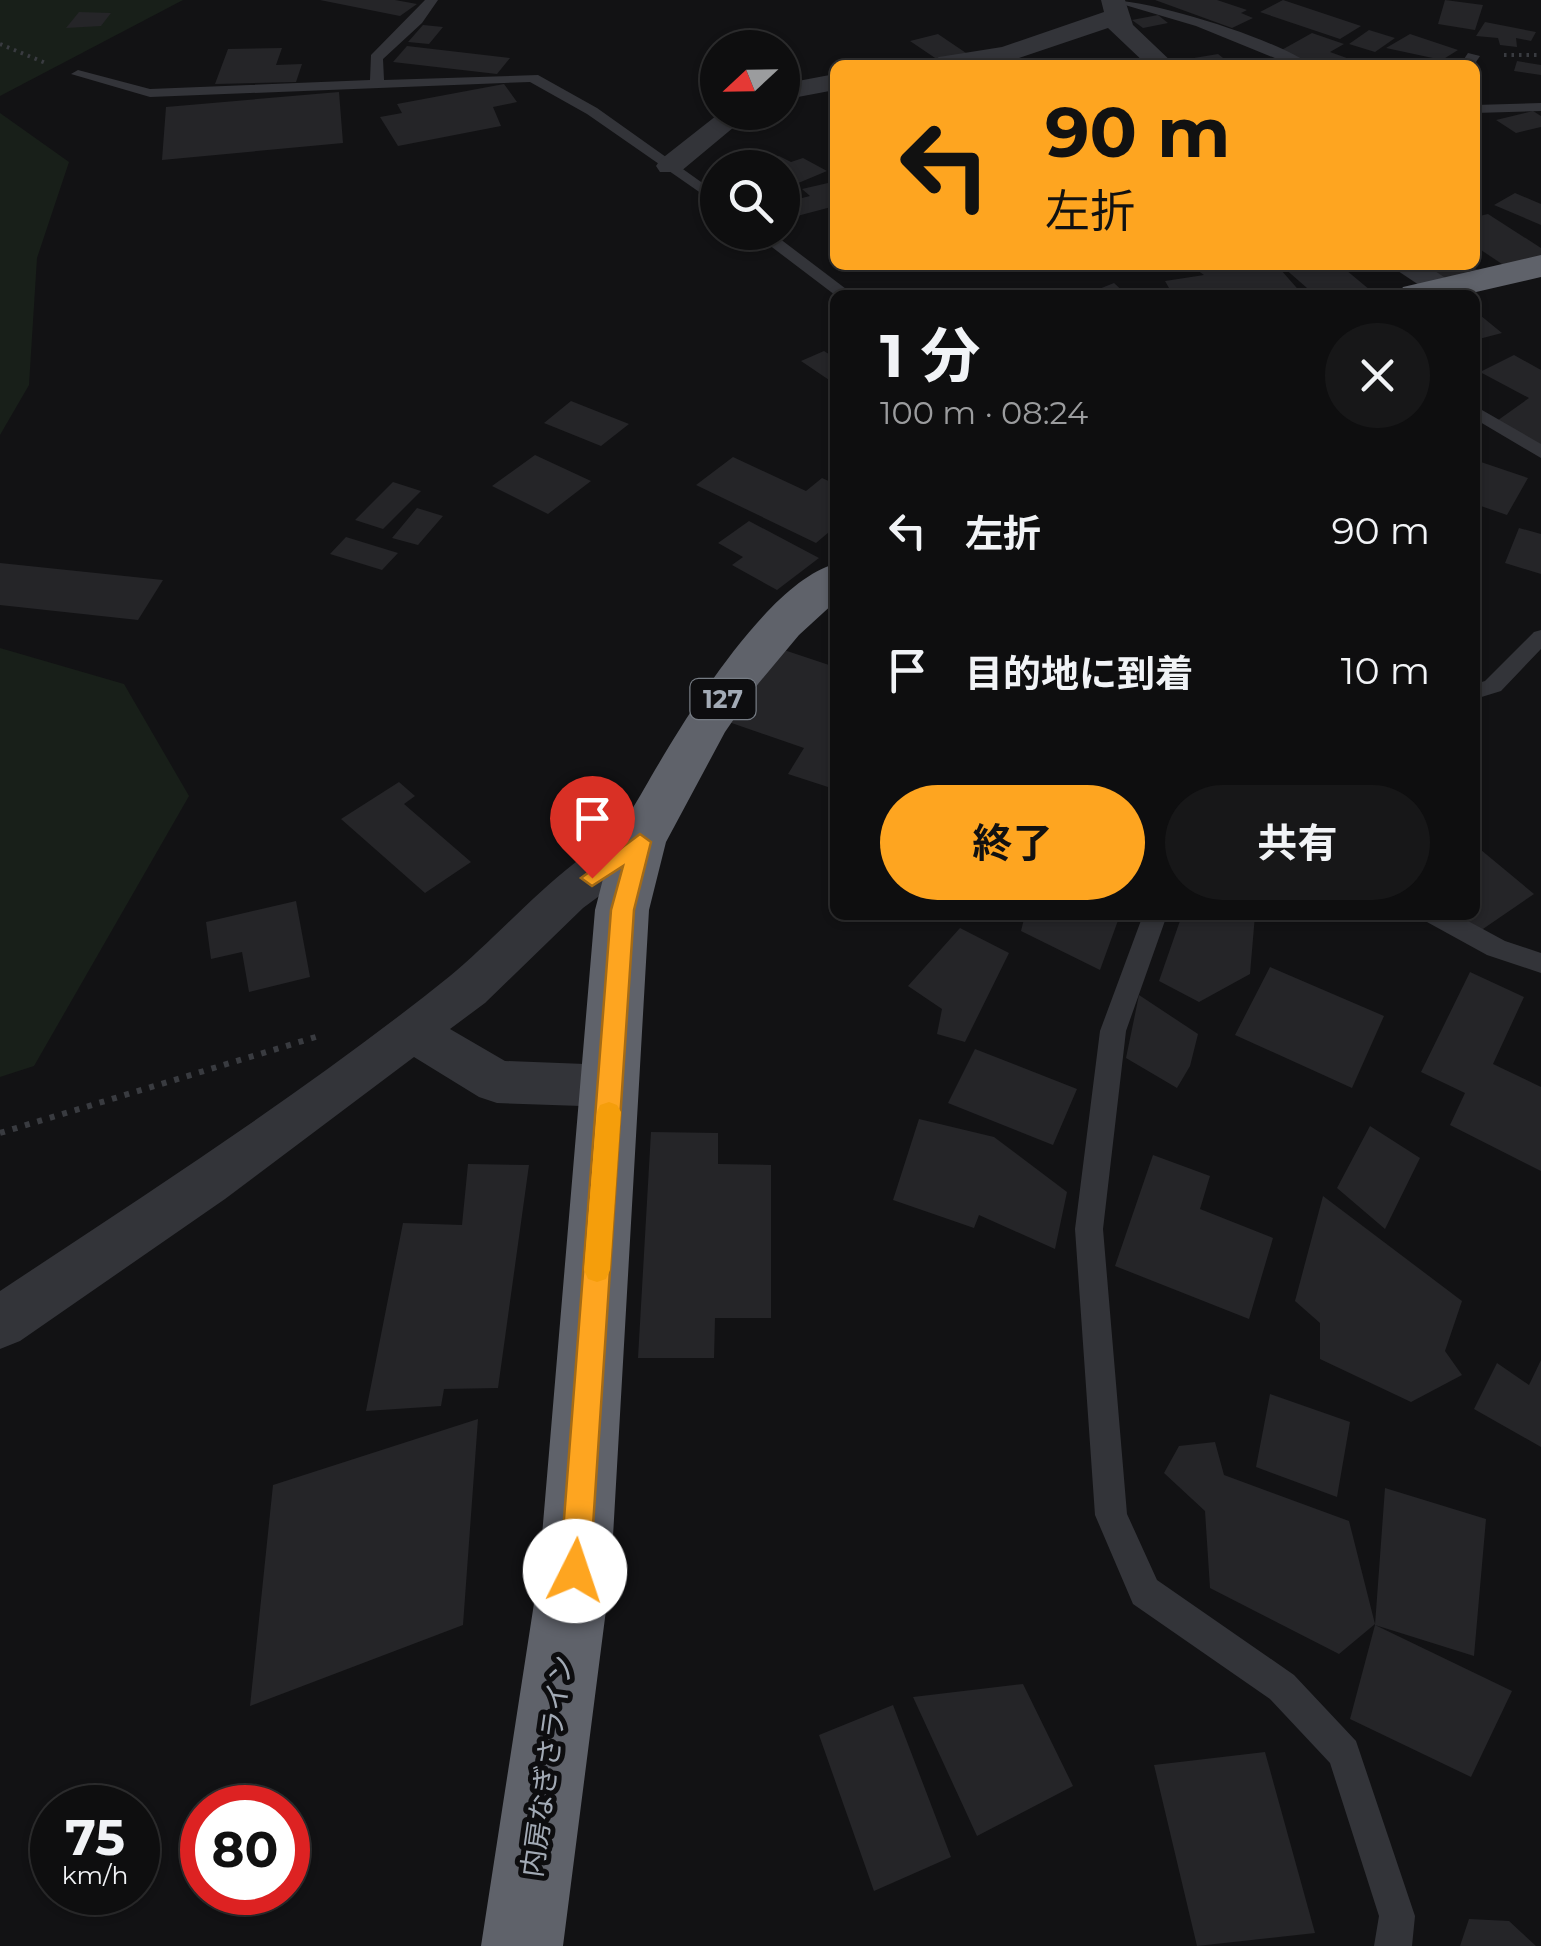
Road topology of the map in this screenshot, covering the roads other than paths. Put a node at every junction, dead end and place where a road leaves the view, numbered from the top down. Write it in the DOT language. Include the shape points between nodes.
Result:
graph roads {
  1 [pos="432,0"];
  2 [pos="1115,5"];
  3 [pos="970,60"];
  4 [pos="1156,60"];
  5 [pos="1292,60"];
  6 [pos="78,74"];
  7 [pos="377,82"];
  8 [pos="830,83"];
  9 [pos="800,89"];
  10 [pos="1541,107"];
  11 [pos="1480,108"];
  12 [pos="716,130"];
  13 [pos="670,166"];
  14 [pos="700,188"];
  15 [pos="785,250"];
  16 [pos="1541,266"];
  17 [pos="1409,270"];
  18 [pos="839,290"];
  19 [pos="1429,290"];
  20 [pos="1439,290"];
  21 [pos="1480,413"];
  22 [pos="1541,452"];
  23 [pos="830,582"];
  24 [pos="1541,637"];
  25 [pos="1480,690"];
  26 [pos="640,842"];
  27 [pos="1153,920"];
  28 [pos="1445,920"];
  29 [pos="1541,963"];
  30 [pos="412,1030"];
  31 [pos="611,1086"];
  32 [pos="0,1323"];
  33 [pos="522,1946"];
  34 [pos="1393,1946"];
  1 -- 7 [label="lane" via="376,58"];
  2 -- 3 [label="street" via="1007,54"];
  2 -- 4 [label="street" via="1120,28"];
  2 -- 5 [label="lane" via="1201,23"];
  6 -- 7 [label="lane" via="150,94"];
  7 -- 13 [label="lane" via="533,78"];
  8 -- 9 [label="street"];
  10 -- 11 [label="lane"];
  12 -- 13 [label="street"];
  13 -- 14 [label="lane"];
  15 -- 18 [label="lane"];
  16 -- 20 [label="highway"];
  17 -- 19 [label="street"];
  21 -- 22 [label="lane"];
  23 -- 26 [label="highway, 内房なぎさライン / 127" via="741,673 704,725"];
  24 -- 25 [label="lane" via="1493,686"];
  26 -- 30 [label="street"];
  26 -- 31 [label="highway, 内房なぎさライン / 127" via="622,910"];
  27 -- 34 [label="lane" via="1113,1031 1089,1229 1112,1515 1144,1592 1282,1686 1344,1753 1397,1916"];
  28 -- 29 [label="lane"];
  30 -- 31 [label="street" via="498,1082"];
  30 -- 32 [label="street" via="206,1183"];
  31 -- 33 [label="highway, 内房なぎさライン / 127" via="575,1571"];
}
